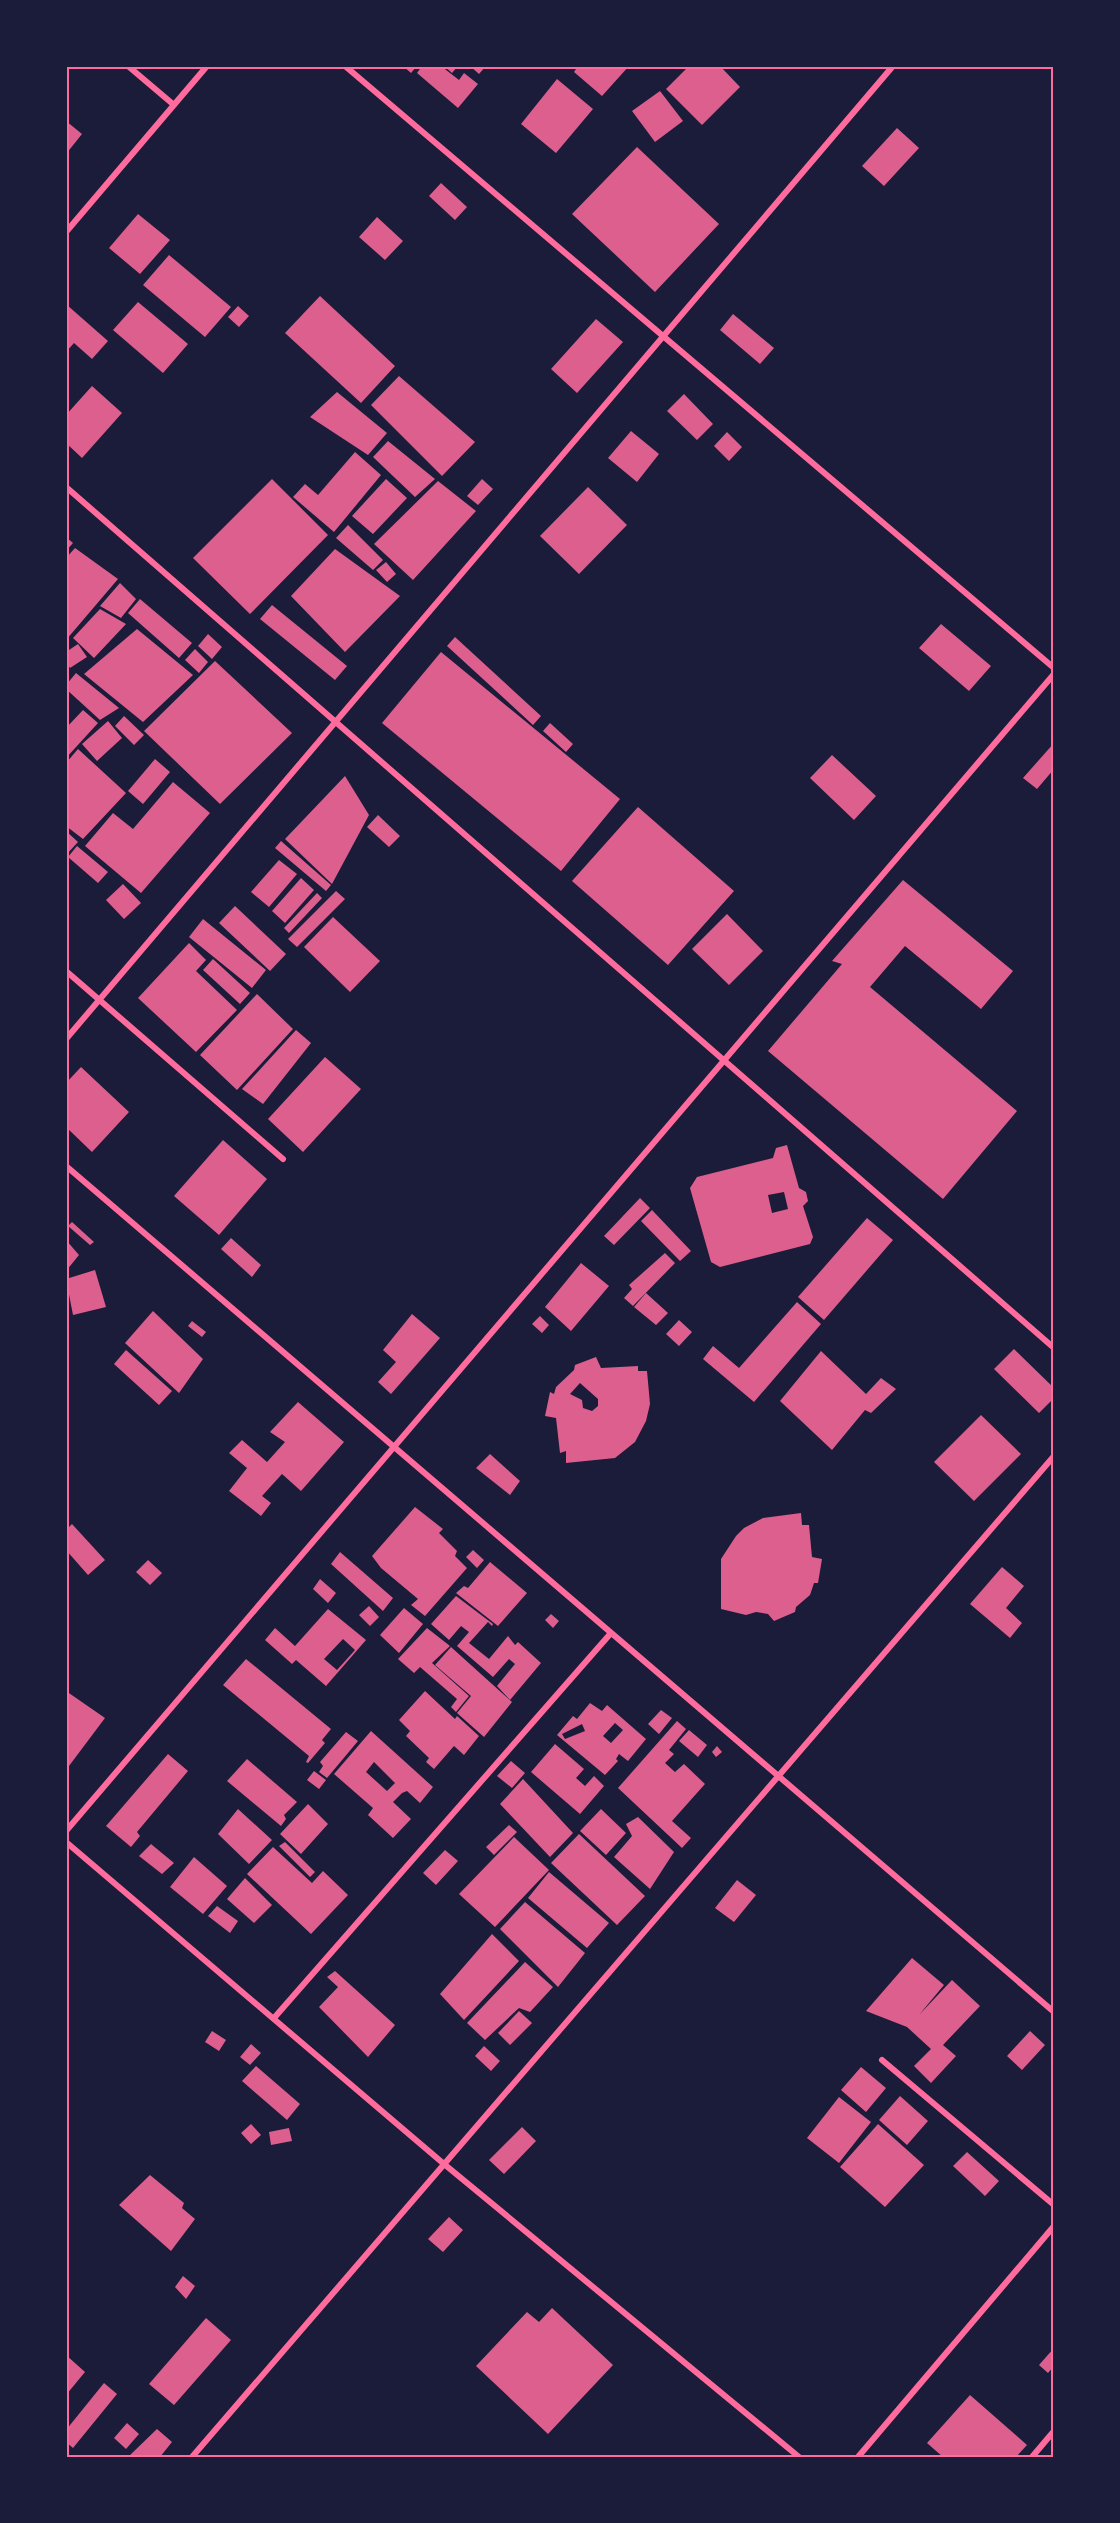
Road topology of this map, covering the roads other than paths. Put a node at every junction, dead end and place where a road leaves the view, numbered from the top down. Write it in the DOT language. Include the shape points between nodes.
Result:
graph roads {
  1 [pos="128,66"];
  2 [pos="207,66"];
  3 [pos="345,66"];
  4 [pos="894,66"];
  5 [pos="174,105"];
  6 [pos="66,232"];
  7 [pos="663,337"];
  8 [pos="66,487"];
  9 [pos="1054,669"];
  10 [pos="1054,674"];
  11 [pos="336,722"];
  12 [pos="66,971"];
  13 [pos="99,1000"];
  14 [pos="66,1039"];
  15 [pos="723,1060"];
  16 [pos="283,1159"];
  17 [pos="66,1166"];
  18 [pos="1054,1348"];
  19 [pos="394,1446"];
  20 [pos="1054,1456"];
  21 [pos="611,1633"];
  22 [pos="778,1776"];
  23 [pos="66,1831"];
  24 [pos="66,1842"];
  25 [pos="1054,2012"];
  26 [pos="274,2018"];
  27 [pos="882,2060"];
  28 [pos="444,2164"];
  29 [pos="1054,2205"];
  30 [pos="1054,2226"];
  31 [pos="1054,2431"];
  32 [pos="192,2457"];
  33 [pos="799,2457"];
  34 [pos="858,2457"];
  35 [pos="1032,2457"];
  1 -- 5 [label="street"];
  2 -- 5 [label="street"];
  3 -- 7 [label="street"];
  4 -- 7 [label="street"];
  5 -- 6 [label="street"];
  7 -- 9 [label="street"];
  7 -- 11 [label="street"];
  8 -- 11 [label="street"];
  10 -- 15 [label="street"];
  11 -- 13 [label="street"];
  11 -- 15 [label="street"];
  12 -- 13 [label="street"];
  13 -- 14 [label="street"];
  13 -- 16 [label="street"];
  15 -- 18 [label="street"];
  15 -- 19 [label="street"];
  17 -- 19 [label="street"];
  19 -- 21 [label="street"];
  19 -- 23 [label="street"];
  20 -- 22 [label="street"];
  21 -- 22 [label="street"];
  21 -- 26 [label="street"];
  22 -- 25 [label="street"];
  22 -- 28 [label="street"];
  24 -- 26 [label="street"];
  26 -- 28 [label="street"];
  27 -- 29 [label="street"];
  28 -- 32 [label="street"];
  28 -- 33 [label="street"];
  30 -- 34 [label="street"];
  31 -- 35 [label="street"];
}
